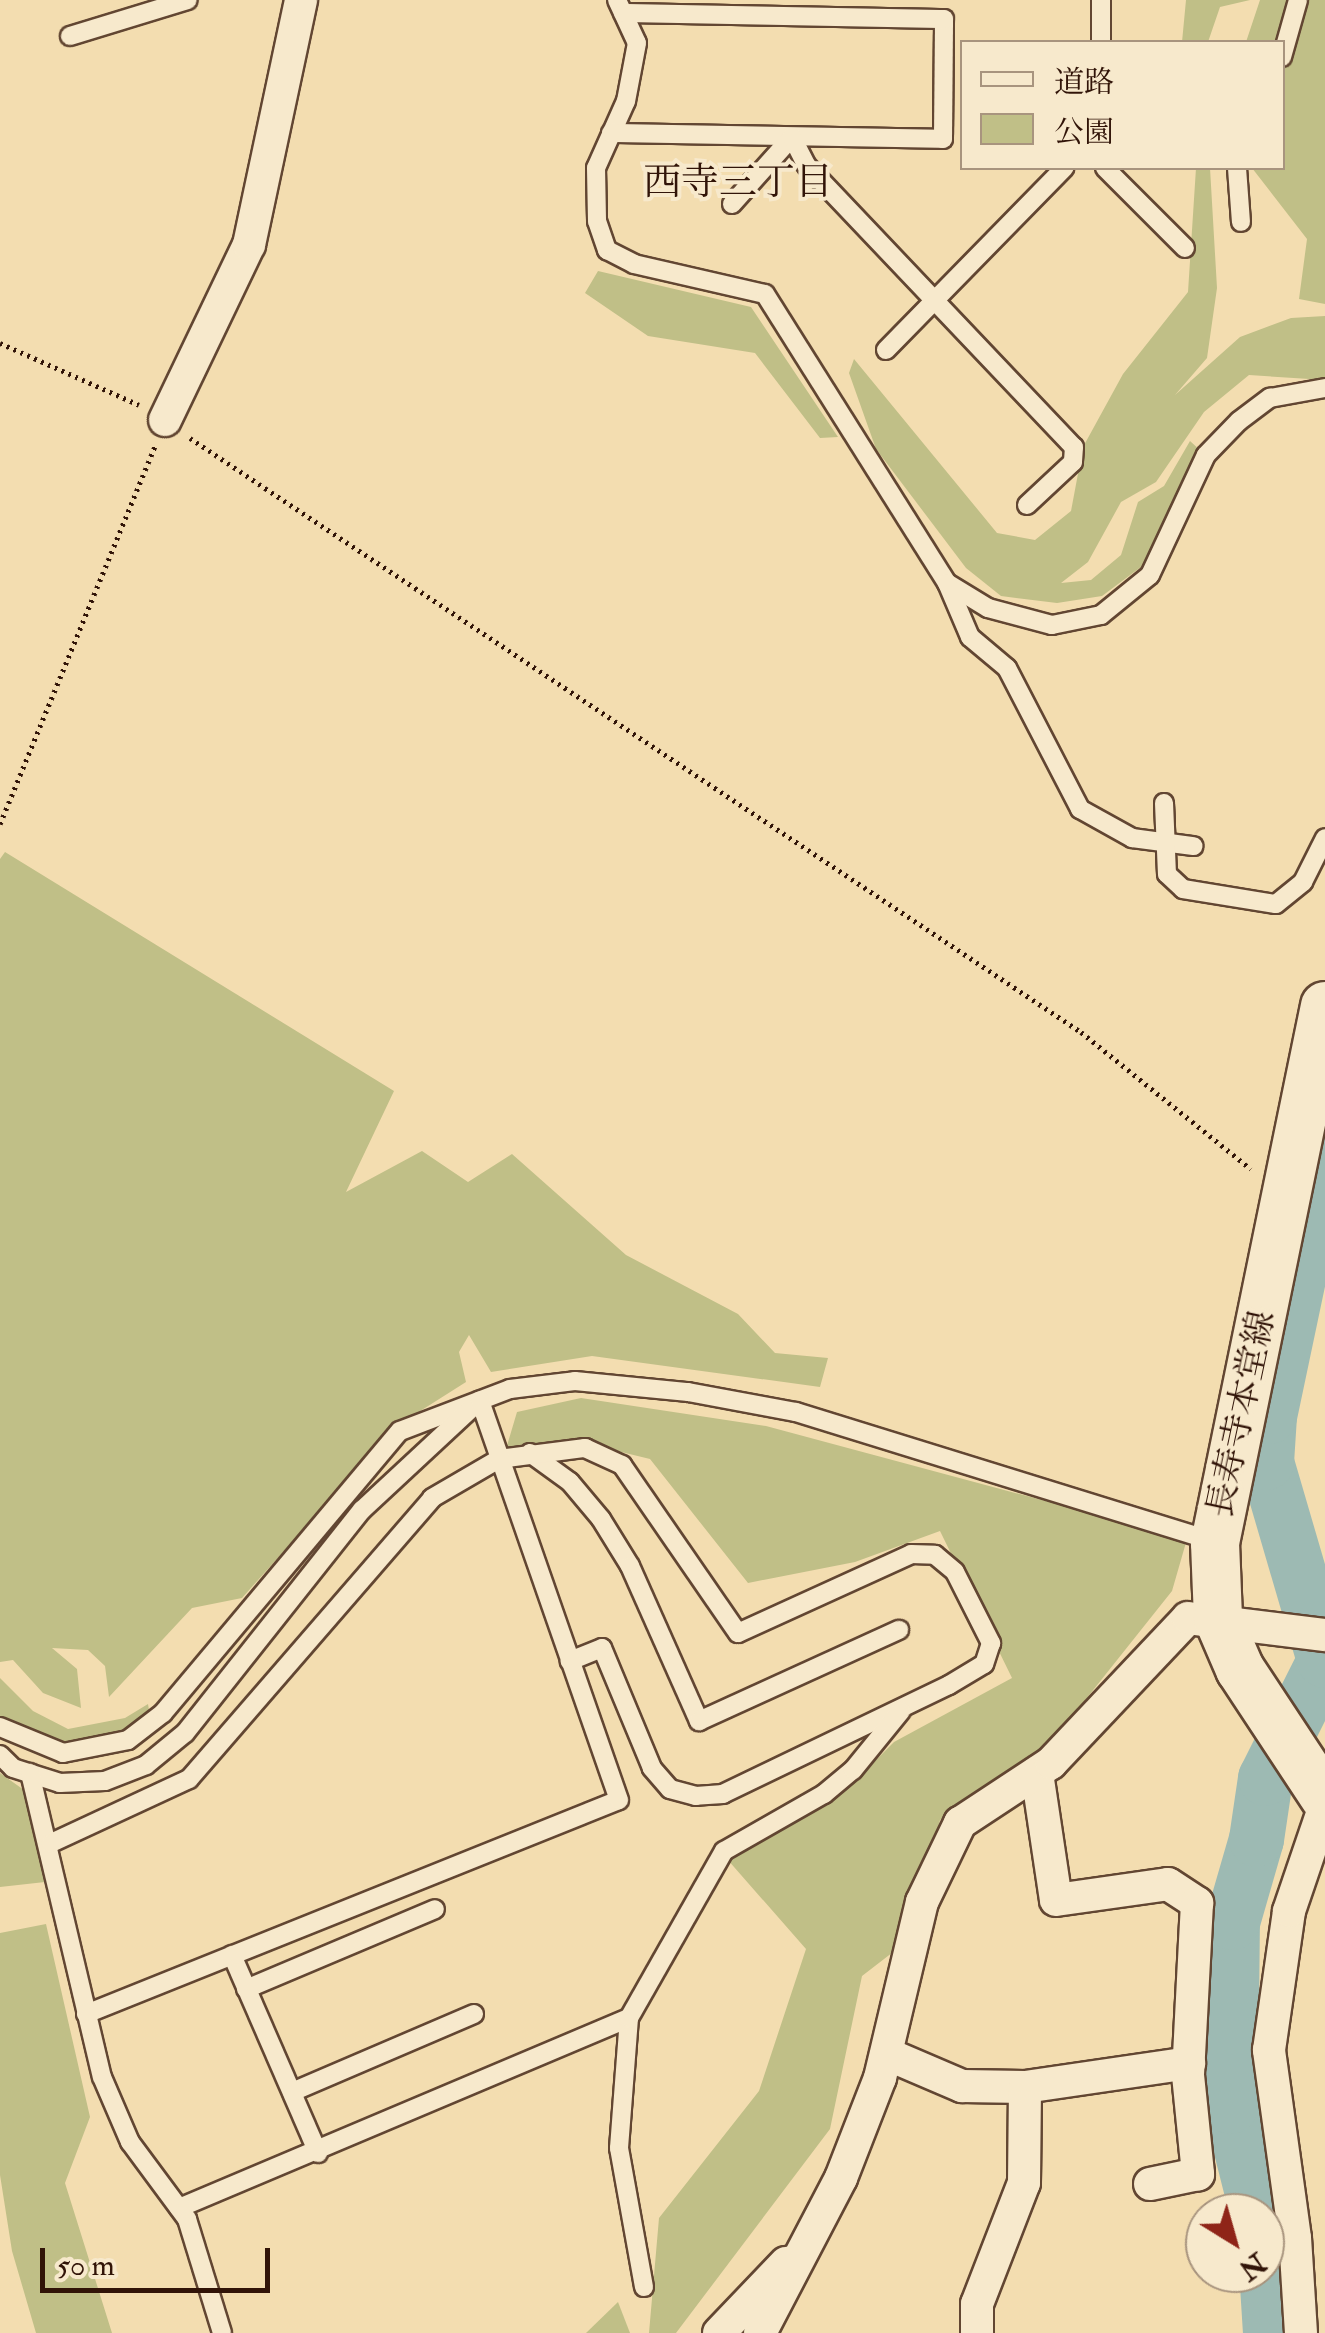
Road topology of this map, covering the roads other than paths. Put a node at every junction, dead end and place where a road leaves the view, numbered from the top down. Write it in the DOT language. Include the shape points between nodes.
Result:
graph roads {
  1 [pos="188,0"];
  2 [pos="301,0"];
  3 [pos="1102,0"];
  4 [pos="1298,0"];
  5 [pos="620,6"];
  6 [pos="768,8"];
  7 [pos="945,9"];
  8 [pos="70,36"];
  9 [pos="1101,40"];
  10 [pos="1285,46"];
  11 [pos="611,133"];
  12 [pos="792,137"];
  13 [pos="1062,170"];
  14 [pos="1107,170"];
  15 [pos="1237,170"];
  16 [pos="732,204"];
  17 [pos="1241,222"];
  18 [pos="1185,248"];
  19 [pos="934,300"];
  20 [pos="886,350"];
  21 [pos="1325,388"];
  22 [pos="165,420"];
  23 [pos="1027,505"];
  24 [pos="947,583"];
  25 [pos="1164,804"];
  26 [pos="1325,838"];
  27 [pos="1164,842"];
  28 [pos="1193,846"];
  29 [pos="1325,1006"];
  30 [pos="480,1400"];
  31 [pos="530,1453"];
  32 [pos="499,1460"];
  33 [pos="1215,1542"];
  34 [pos="1218,1618"];
  35 [pos="898,1630"];
  36 [pos="1311,1632"];
  37 [pos="570,1661"];
  38 [pos="904,1707"];
  39 [pos="0,1727"];
  40 [pos="0,1755"];
  41 [pos="30,1773"];
  42 [pos="1037,1773"];
  43 [pos="1325,1801"];
  44 [pos="51,1843"];
  45 [pos="435,1909"];
  46 [pos="232,1956"];
  47 [pos="246,1989"];
  48 [pos="86,2014"];
  49 [pos="474,2014"];
  50 [pos="629,2018"];
  51 [pos="887,2054"];
  52 [pos="1189,2063"];
  53 [pos="1025,2088"];
  54 [pos="292,2092"];
  55 [pos="318,2153"];
  56 [pos="1150,2184"];
  57 [pos="180,2208"];
  58 [pos="813,2234"];
  59 [pos="644,2287"];
  60 [pos="222,2333"];
  61 [pos="719,2333"];
  62 [pos="760,2333"];
  63 [pos="977,2333"];
  64 [pos="1301,2333"];
  1 -- 8 [label="lane"];
  2 -- 22 [label="street" via="250,245"];
  3 -- 9 [label="lane"];
  4 -- 10 [label="lane"];
  5 -- 6 [label="lane"];
  5 -- 11 [label="lane" via="637,43 626,101"];
  6 -- 7 [label="lane"];
  7 -- 12 [label="lane" via="943,139"];
  11 -- 12 [label="lane"];
  11 -- 24 [label="lane" via="596,168 597,221 608,250 634,264 765,294"];
  12 -- 16 [label="lane"];
  12 -- 19 [label="lane" via="806,166"];
  13 -- 19 [label="lane"];
  14 -- 18 [label="lane"];
  15 -- 17 [label="lane"];
  19 -- 20 [label="lane"];
  19 -- 23 [label="lane" via="1074,448 1074,462"];
  21 -- 24 [label="lane" via="1270,398 1239,421 1206,455 1150,575 1101,615 1052,625 988,608"];
  24 -- 27 [label="lane" via="970,637 1007,668 1080,808 1132,838"];
  25 -- 27 [label="lane"];
  26 -- 27 [label="lane" via="1302,882 1276,904 1183,888 1167,874"];
  27 -- 28 [label="lane"];
  29 -- 33 [label="main road, 長寿寺本堂線"];
  30 -- 32 [label="lane"];
  30 -- 33 [label="lane" via="575,1381 796,1412"];
  30 -- 39 [label="lane" via="400,1431 163,1713 128,1740 62,1753"];
  30 -- 41 [label="lane" via="362,1510 186,1733 146,1766 106,1781 60,1783"];
  31 -- 32 [label="lane"];
  31 -- 35 [label="lane" via="570,1482 602,1519 699,1721"];
  31 -- 38 [label="lane" via="584,1448 622,1465 738,1633 911,1554 935,1554 955,1572 990,1642 984,1664"];
  32 -- 37 [label="lane"];
  32 -- 44 [label="lane" via="432,1498 189,1780"];
  33 -- 34 [label="main road, 長寿寺本堂線"];
  34 -- 36 [label="street"];
  34 -- 42 [label="street" via="1188,1618 1172,1629 1126,1690"];
  34 -- 43 [label="main road, 長寿寺本堂線" via="1240,1669"];
  37 -- 38 [label="lane" via="602,1648 652,1768 670,1789 696,1796 723,1794"];
  37 -- 46 [label="lane" via="619,1800"];
  38 -- 50 [label="lane" via="854,1770 724,1851"];
  40 -- 41 [label="lane"];
  41 -- 44 [label="lane"];
  42 -- 51 [label="street" via="960,1823 922,1902"];
  42 -- 52 [label="street" via="1056,1900 1168,1884 1197,1904"];
  43 -- 64 [label="street" via="1288,1911 1269,2050"];
  44 -- 48 [label="lane"];
  45 -- 47 [label="lane"];
  46 -- 47 [label="lane"];
  46 -- 48 [label="lane"];
  47 -- 54 [label="lane"];
  48 -- 57 [label="lane" via="102,2078 130,2142"];
  49 -- 54 [label="lane"];
  50 -- 55 [label="lane"];
  50 -- 59 [label="lane" via="620,2148"];
  51 -- 53 [label="street" via="962,2086"];
  51 -- 58 [label="street"];
  52 -- 53 [label="street"];
  52 -- 56 [label="street" via="1198,2174"];
  53 -- 63 [label="street" via="1024,2182 977,2304"];
  54 -- 55 [label="lane"];
  55 -- 57 [label="lane"];
  57 -- 60 [label="lane"];
  58 -- 61 [label="street"];
  58 -- 62 [label="street"];
}
